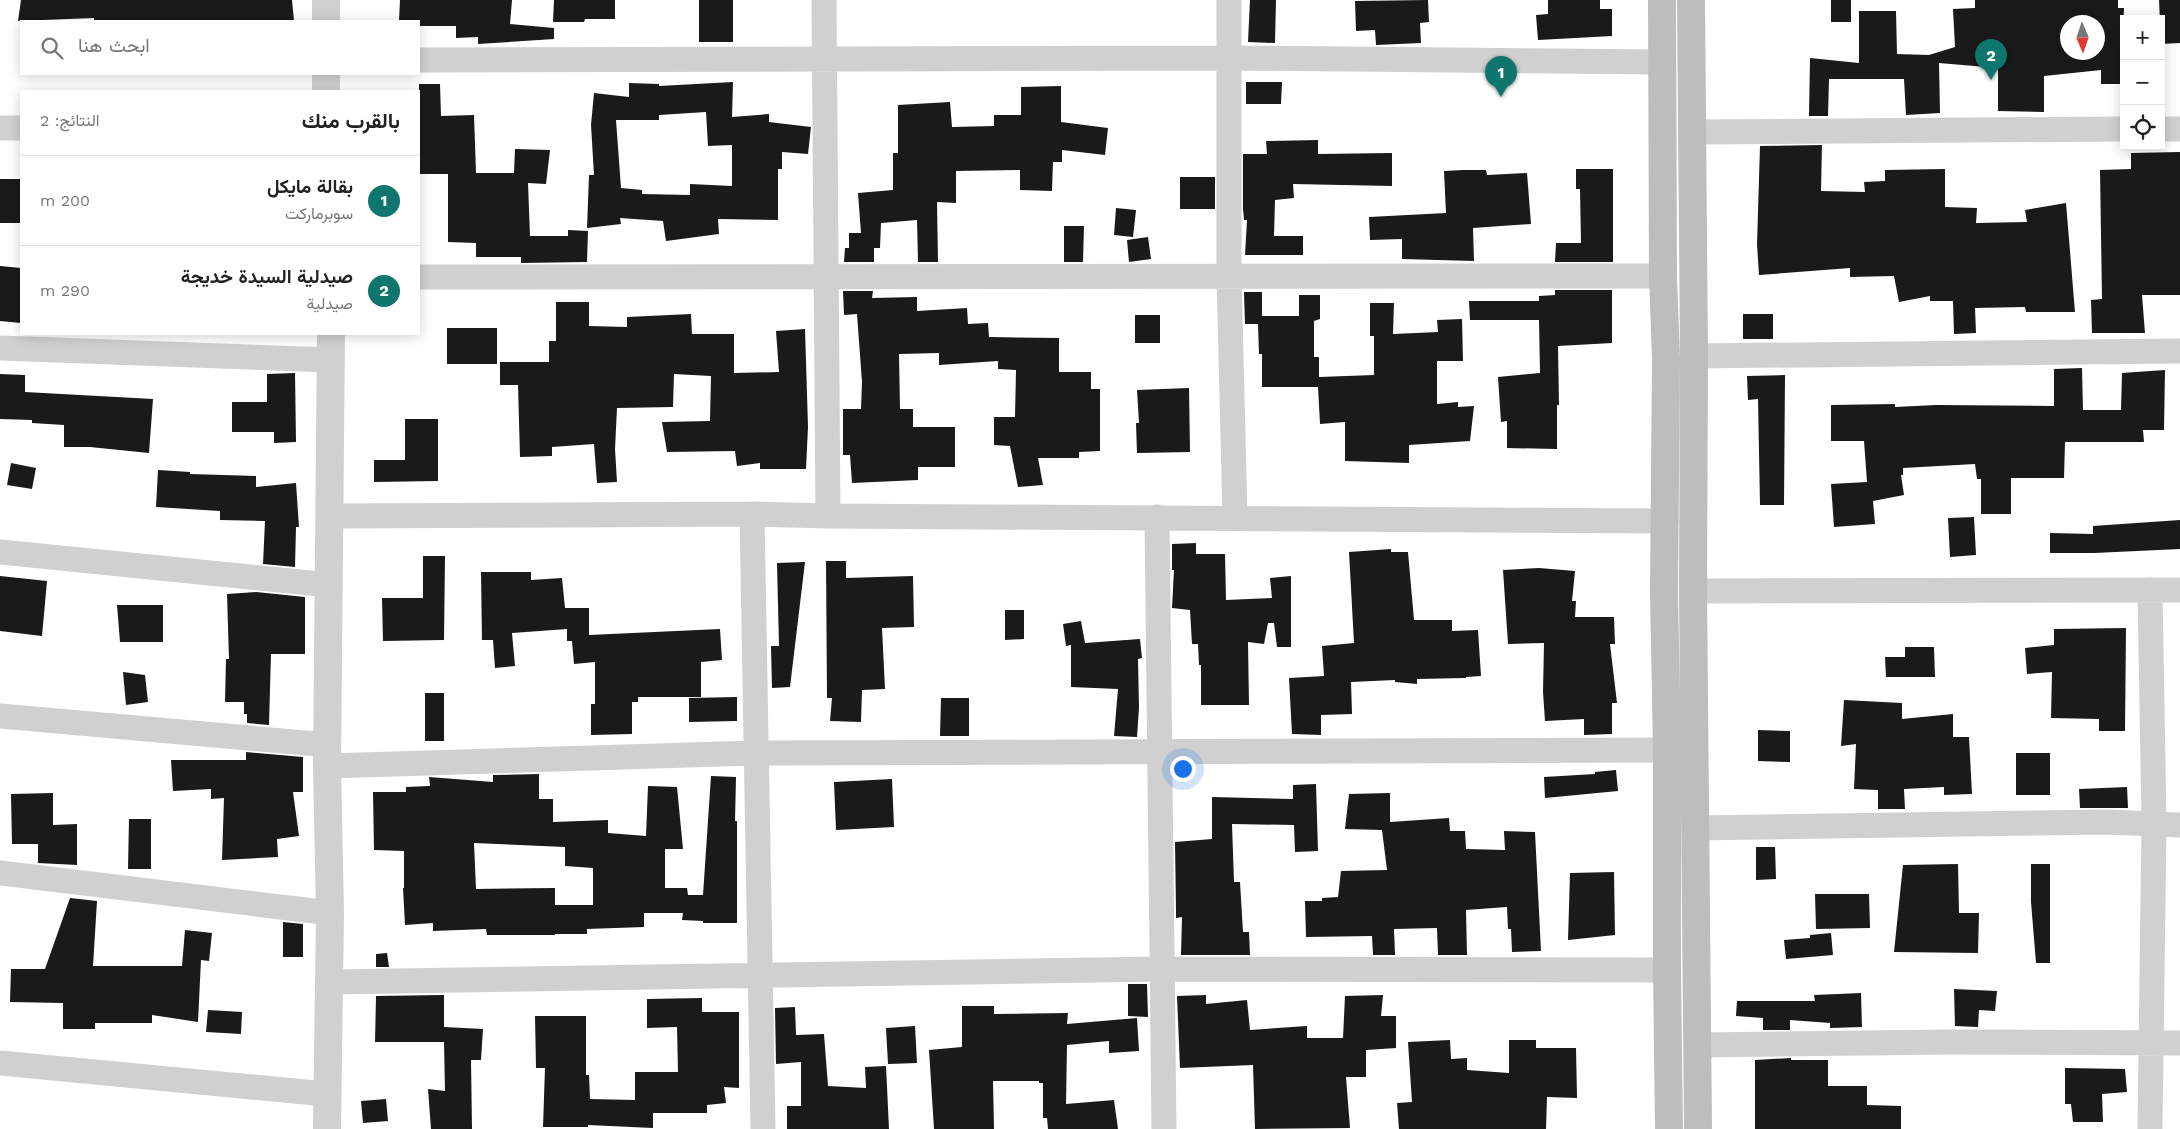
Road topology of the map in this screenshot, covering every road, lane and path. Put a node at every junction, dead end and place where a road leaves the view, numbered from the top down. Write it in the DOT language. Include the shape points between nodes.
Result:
graph roads {
  1 [pos="326,0"];
  2 [pos="824,0"];
  3 [pos="1229,0"];
  4 [pos="1662,0"];
  5 [pos="1691,0"];
  6 [pos="326,20"];
  7 [pos="1230,58"];
  8 [pos="824,59"];
  9 [pos="420,60"];
  10 [pos="1662,62"];
  11 [pos="326,75"];
  12 [pos="326,90"];
  13 [pos="0,128"];
  14 [pos="20,128"];
  15 [pos="2120,129"];
  16 [pos="2165,129"];
  17 [pos="2180,129"];
  18 [pos="1691,132"];
  19 [pos="1228,275"];
  20 [pos="827,276"];
  21 [pos="1663,276"];
  22 [pos="420,277"];
  23 [pos="331,347"];
  24 [pos="0,348"];
  25 [pos="2180,351"];
  26 [pos="1694,356"];
  27 [pos="752,514"];
  28 [pos="330,516"];
  29 [pos="828,516"];
  30 [pos="1156,516"];
  31 [pos="1235,517"];
  32 [pos="1666,521"];
  33 [pos="0,552"];
  34 [pos="330,586"];
  35 [pos="2150,590"];
  36 [pos="2180,590"];
  37 [pos="1693,591"];
  38 [pos="0,716"];
  39 [pos="1667,750"];
  40 [pos="1160,752"];
  41 [pos="755,753"];
  42 [pos="328,755"];
  43 [pos="2154,823"];
  44 [pos="2180,825"];
  45 [pos="1695,828"];
  46 [pos="0,873"];
  47 [pos="330,913"];
  48 [pos="1160,969"];
  49 [pos="1667,970"];
  50 [pos="760,975"];
  51 [pos="329,982"];
  52 [pos="2180,1043"];
  53 [pos="2152,1044"];
  54 [pos="1698,1045"];
  55 [pos="0,1063"];
  56 [pos="326,1094"];
  57 [pos="326,1129"];
  58 [pos="763,1129"];
  59 [pos="1164,1129"];
  60 [pos="1669,1129"];
  61 [pos="1698,1129"];
  62 [pos="2150,1129"];
  1 -- 6 [label="street"];
  2 -- 8 [label="street"];
  3 -- 7 [label="street"];
  4 -- 10 [label="main road"];
  5 -- 18 [label="main road"];
  7 -- 8 [label="street"];
  7 -- 10 [label="street"];
  7 -- 19 [label="street"];
  8 -- 9 [label="street"];
  8 -- 20 [label="street"];
  10 -- 21 [label="main road"];
  11 -- 12 [label="street"];
  13 -- 14 [label="street"];
  15 -- 18 [label="street"];
  16 -- 17 [label="street"];
  18 -- 26 [label="main road"];
  19 -- 20 [label="street"];
  19 -- 21 [label="street"];
  19 -- 31 [label="street"];
  20 -- 22 [label="street"];
  20 -- 29 [label="street"];
  21 -- 32 [label="main road"];
  23 -- 24 [label="street"];
  23 -- 28 [label="street"];
  25 -- 26 [label="street"];
  26 -- 37 [label="main road"];
  27 -- 28 [label="street"];
  27 -- 29 [label="street"];
  27 -- 41 [label="street"];
  28 -- 34 [label="street"];
  29 -- 30 [label="street"];
  30 -- 31 [label="street"];
  30 -- 40 [label="street"];
  31 -- 32 [label="street"];
  32 -- 39 [label="main road"];
  33 -- 34 [label="street"];
  34 -- 42 [label="street"];
  35 -- 36 [label="street"];
  35 -- 37 [label="street"];
  35 -- 43 [label="street"];
  37 -- 45 [label="main road"];
  38 -- 42 [label="street"];
  39 -- 40 [label="street"];
  39 -- 49 [label="main road"];
  40 -- 41 [label="street"];
  40 -- 48 [label="street"];
  41 -- 42 [label="street"];
  41 -- 50 [label="street"];
  42 -- 47 [label="street"];
  43 -- 44 [label="street"];
  43 -- 45 [label="street"];
  43 -- 53 [label="street"];
  45 -- 54 [label="main road"];
  46 -- 47 [label="street"];
  47 -- 51 [label="street"];
  48 -- 49 [label="street"];
  48 -- 50 [label="street"];
  48 -- 59 [label="street"];
  49 -- 60 [label="main road"];
  50 -- 51 [label="street"];
  50 -- 58 [label="street"];
  51 -- 56 [label="street"];
  52 -- 53 [label="street"];
  53 -- 54 [label="street"];
  53 -- 62 [label="street"];
  54 -- 61 [label="main road"];
  55 -- 56 [label="street"];
  56 -- 57 [label="street"];
}
